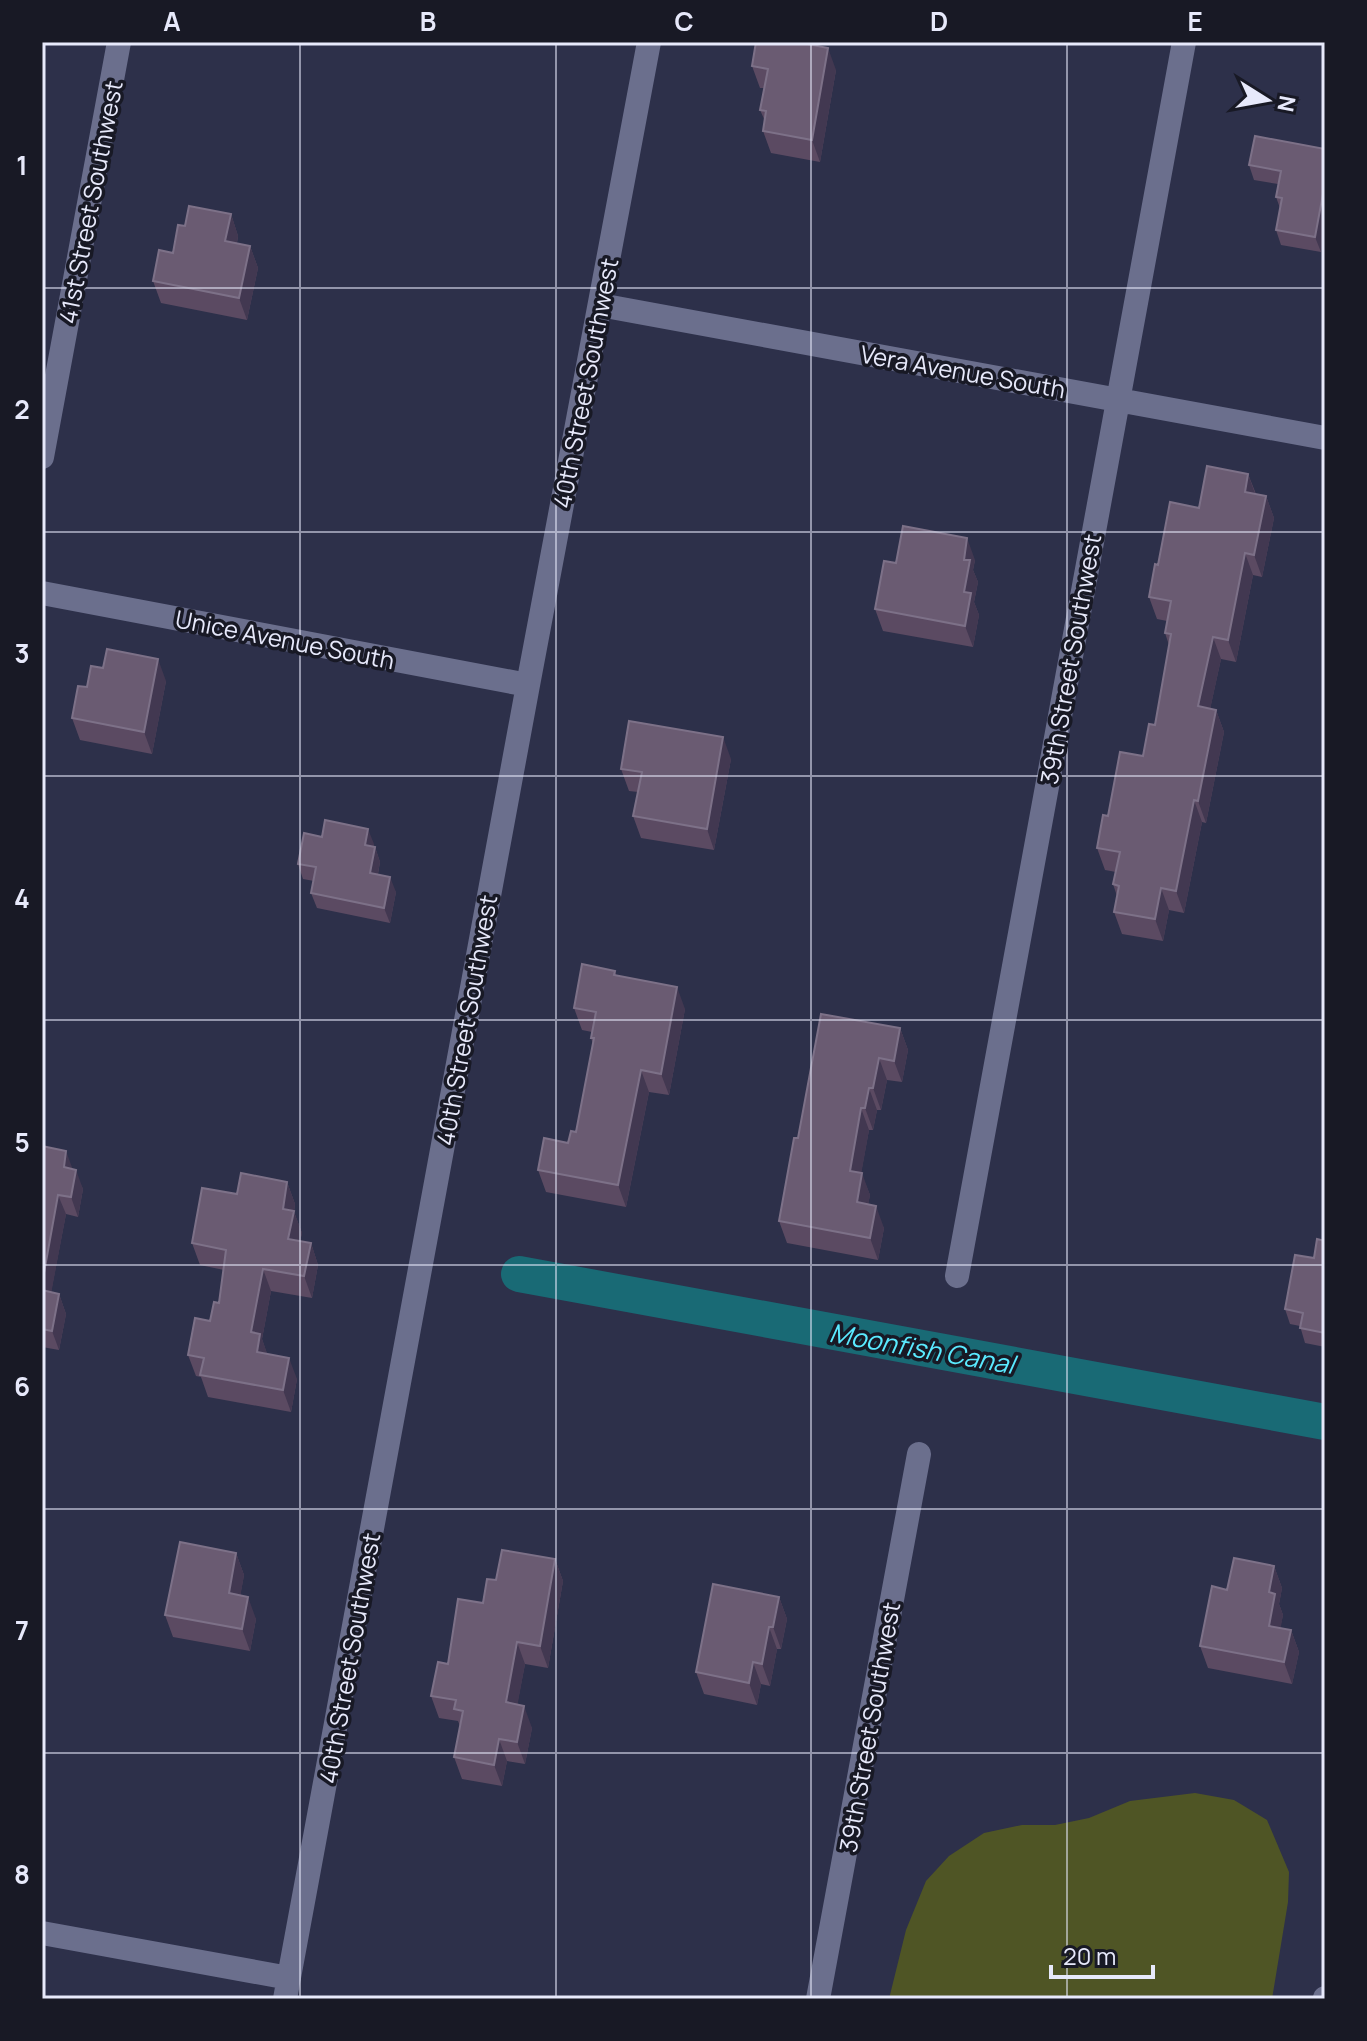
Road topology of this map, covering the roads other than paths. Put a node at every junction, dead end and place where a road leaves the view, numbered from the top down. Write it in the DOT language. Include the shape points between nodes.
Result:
graph roads {
  1 [pos="119,42"];
  2 [pos="649,42"];
  3 [pos="1184,42"];
  4 [pos="600,305"];
  5 [pos="1118,400"];
  6 [pos="1325,438"];
  7 [pos="42,457"];
  8 [pos="42,593"];
  9 [pos="528,685"];
  10 [pos="957,1276"];
  11 [pos="919,1454"];
  12 [pos="42,1933"];
  13 [pos="287,1988"];
  14 [pos="818,1999"];
  1 -- 7 [label="street, 41st Street Southwest"];
  2 -- 4 [label="street, 40th Street Southwest"];
  3 -- 5 [label="street, 39th Street Southwest"];
  4 -- 5 [label="street, Vera Avenue South"];
  4 -- 9 [label="street, 40th Street Southwest"];
  5 -- 6 [label="street, Vera Avenue South"];
  5 -- 10 [label="street, 39th Street Southwest"];
  8 -- 9 [label="street, Unice Avenue South"];
  9 -- 13 [label="street, 40th Street Southwest"];
  11 -- 14 [label="street, 39th Street Southwest"];
  12 -- 13 [label="street"];
}
